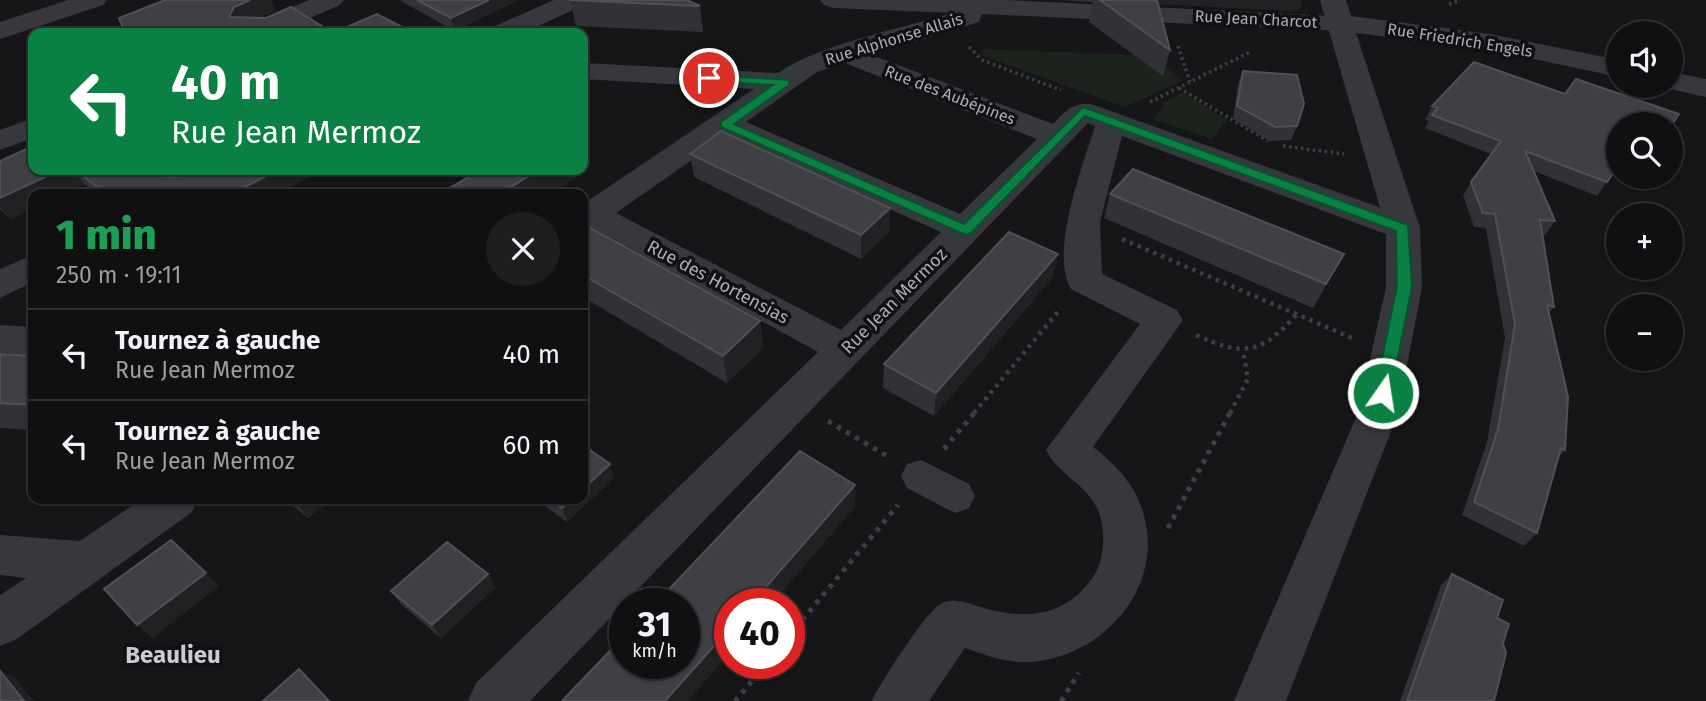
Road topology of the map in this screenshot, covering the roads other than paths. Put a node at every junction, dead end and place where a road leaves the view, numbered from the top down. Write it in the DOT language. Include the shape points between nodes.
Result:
graph roads {
  1 [pos="94,0"];
  2 [pos="331,0"];
  3 [pos="575,0"];
  4 [pos="833,0"];
  5 [pos="1001,8"];
  6 [pos="1338,12"];
  7 [pos="265,28"];
  8 [pos="513,28"];
  9 [pos="0,31"];
  10 [pos="843,53"];
  11 [pos="1606,66"];
  12 [pos="588,71"];
  13 [pos="785,82"];
  14 [pos="1683,83"];
  15 [pos="1706,88"];
  16 [pos="1111,122"];
  17 [pos="725,124"];
  18 [pos="28,129"];
  19 [pos="1057,136"];
  20 [pos="0,141"];
  21 [pos="588,216"];
  22 [pos="588,218"];
  23 [pos="1403,228"];
  24 [pos="966,230"];
  25 [pos="28,270"];
  26 [pos="0,285"];
  27 [pos="0,339"];
  28 [pos="28,341"];
  29 [pos="845,349"];
  30 [pos="921,476"];
  31 [pos="955,496"];
  32 [pos="169,504"];
  33 [pos="0,555"];
  34 [pos="86,562"];
  35 [pos="0,623"];
  36 [pos="494,701"];
  37 [pos="898,701"];
  38 [pos="1260,701"];
  1 -- 9 [label="street"];
  2 -- 7 [label="street"];
  3 -- 8 [label="street"];
  4 -- 5 [label="street, Rue Jean Charcot"];
  5 -- 6 [label="street, Rue Jean Charcot" via="1168,15"];
  5 -- 10 [label="street, Rue Alphonse Allais"];
  6 -- 11 [label="street, Rue Friedrich Engels"];
  6 -- 23 [label="street"];
  10 -- 13 [label="street, Rue Alphonse Allais" via="807,66"];
  10 -- 19 [label="street, Rue des Aubépines"];
  12 -- 13 [label="street"];
  13 -- 17 [label="street, Rue Alphonse Allais"];
  14 -- 15 [label="street"];
  16 -- 19 [label="street, Rue Jean Mermoz" via="1083,111"];
  16 -- 23 [label="street, Rue Jean Mermoz"];
  16 -- 37 [label="street" via="1083,222 1084,280 1164,320 1067,450 1109,489 1123,517 1122,575 1098,611 1055,635 1028,639 997,635 955,622"];
  17 -- 21 [label="street, Rue Alphonse Allais"];
  17 -- 24 [label="street"];
  18 -- 20 [label="street"];
  19 -- 24 [label="street, Rue Jean Mermoz"];
  22 -- 29 [label="street, Rue des Hortensias"];
  23 -- 38 [label="street" via="1404,286 1378,413"];
  24 -- 29 [label="street, Rue Jean Mermoz"];
  25 -- 26 [label="street"];
  27 -- 28 [label="street"];
  29 -- 36 [label="street, Rue Jean Mermoz"];
  30 -- 31 [label="street"];
  32 -- 34 [label="street"];
  33 -- 34 [label="street"];
  34 -- 35 [label="street"];
}
